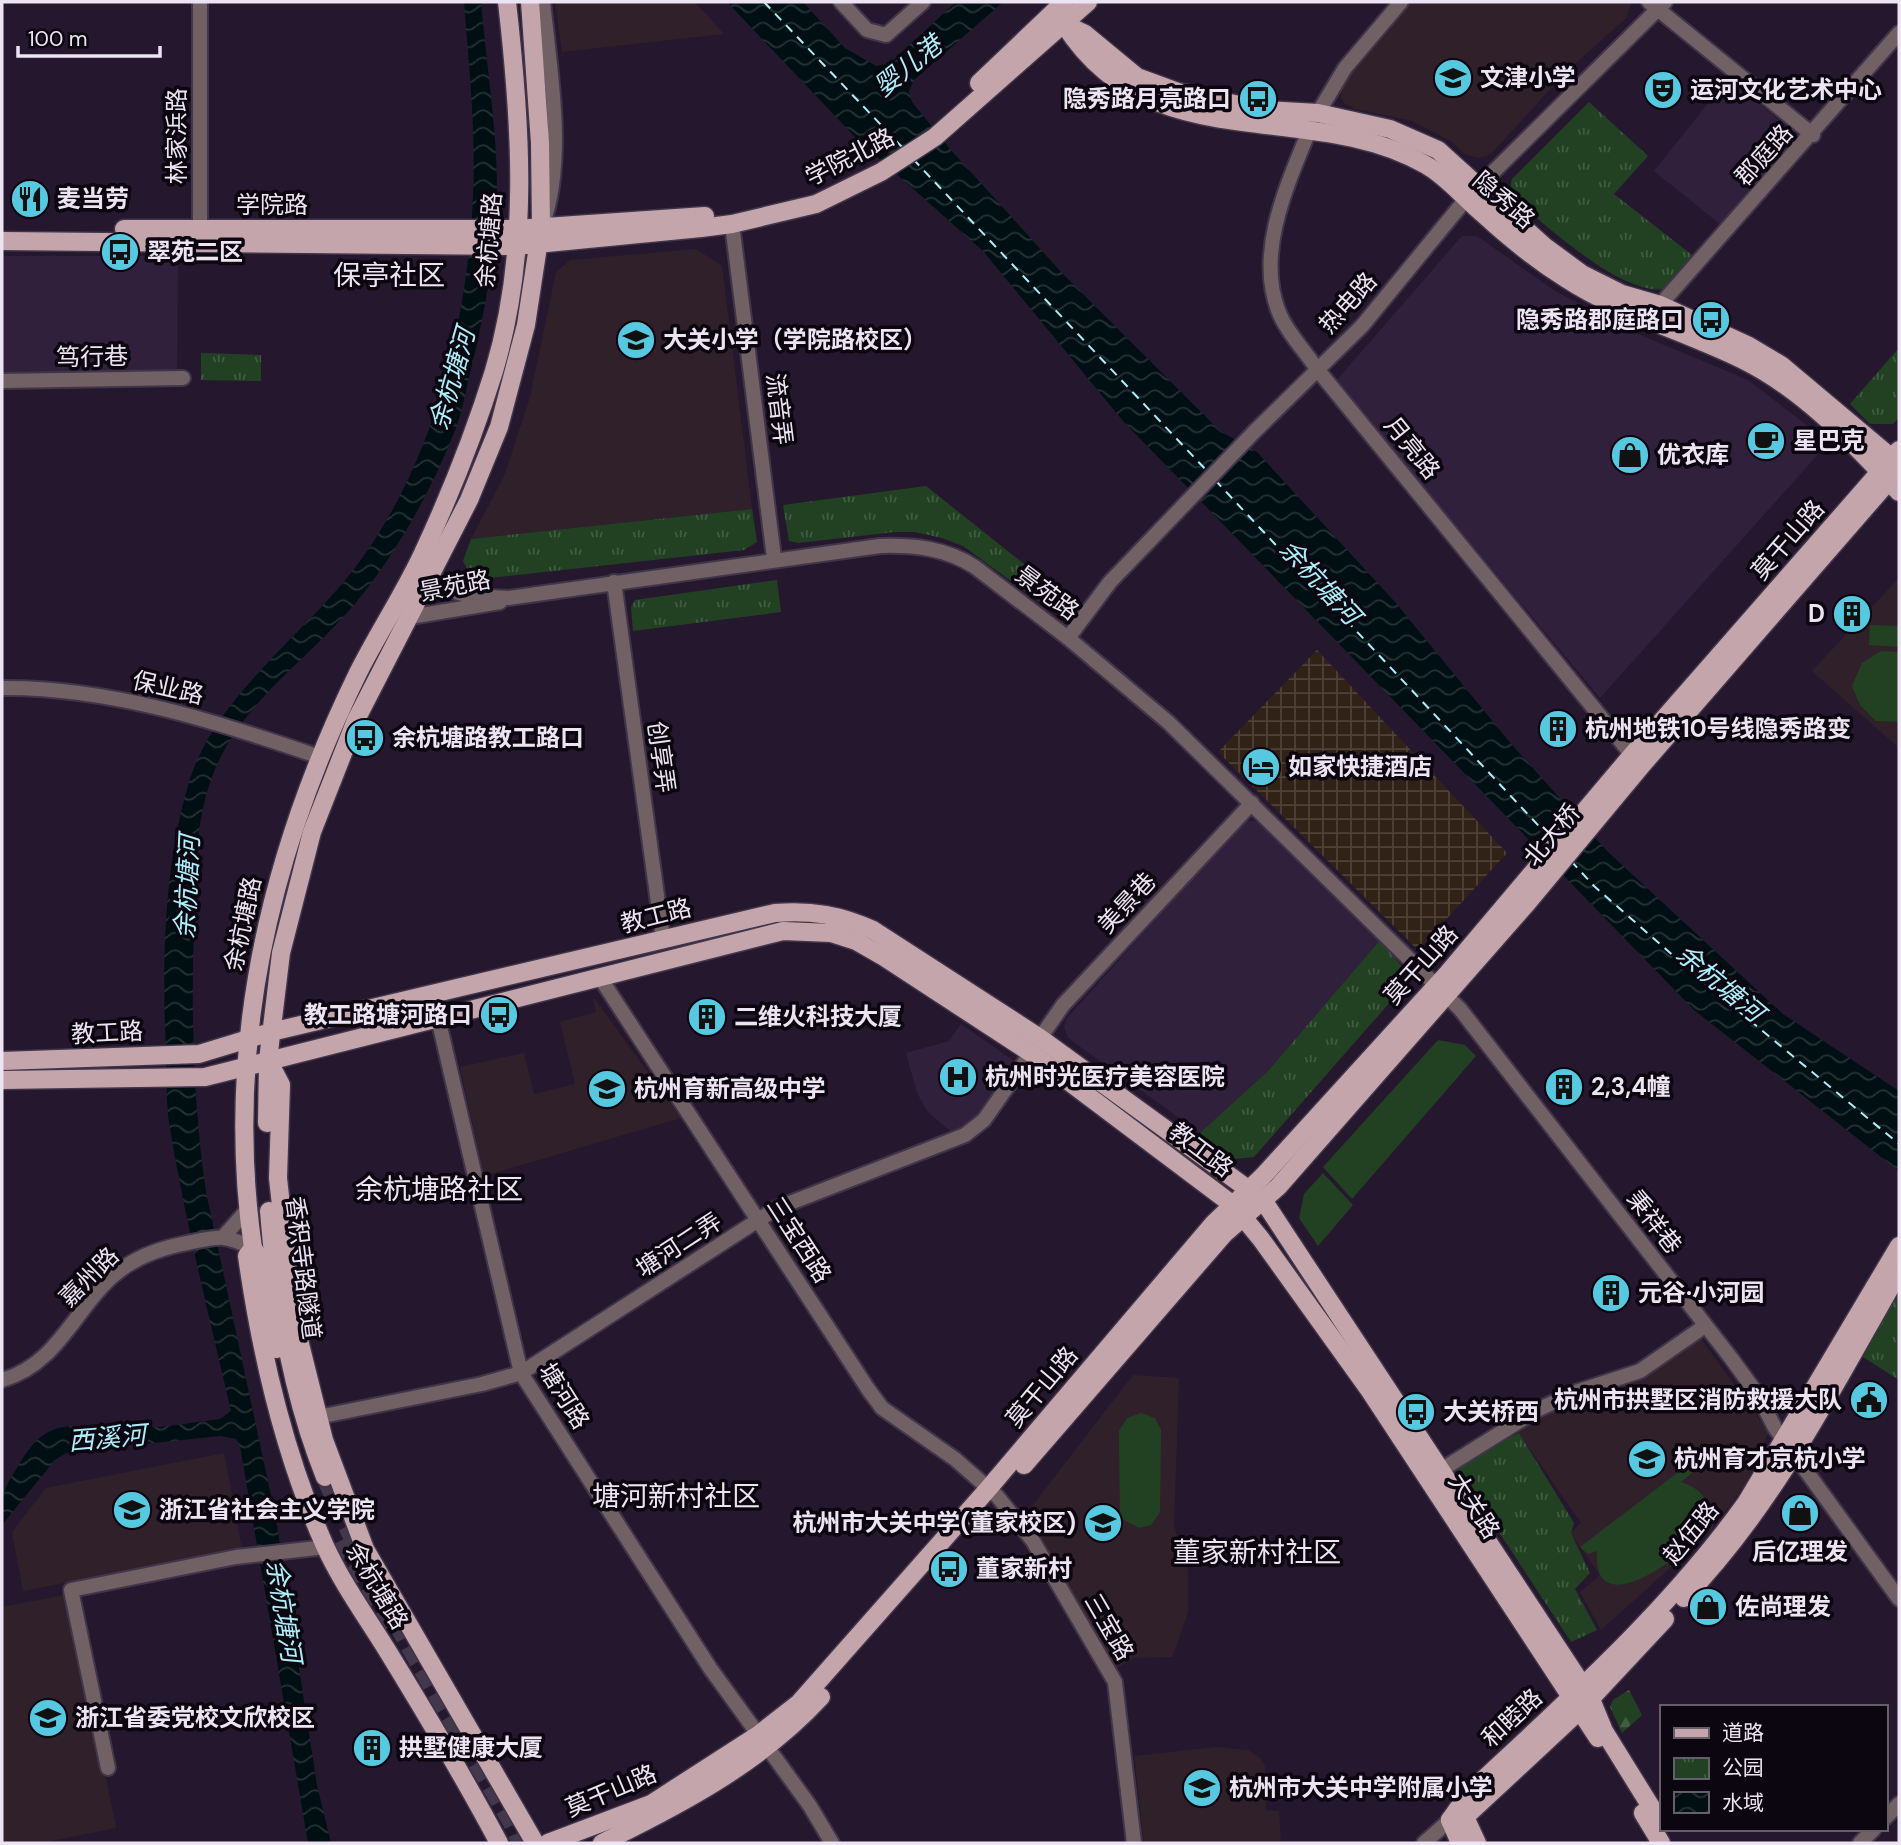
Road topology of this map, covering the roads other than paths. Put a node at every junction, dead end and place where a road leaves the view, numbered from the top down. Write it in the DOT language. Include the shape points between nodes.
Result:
graph roads {
  1 [pos="200,2"];
  2 [pos="507,2"];
  3 [pos="530,2"];
  4 [pos="543,2"];
  5 [pos="841,2"];
  6 [pos="923,2"];
  7 [pos="1088,2"];
  8 [pos="1401,2"];
  9 [pos="1657,5"];
  10 [pos="1058,10"];
  11 [pos="1899,33"];
  12 [pos="1318,113"];
  13 [pos="1309,131"];
  14 [pos="1813,135"];
  15 [pos="1480,186"];
  16 [pos="845,187"];
  17 [pos="1466,199"];
  18 [pos="732,224"];
  19 [pos="2,229"];
  20 [pos="200,229"];
  21 [pos="540,236"];
  22 [pos="464,237"];
  23 [pos="516,237"];
  24 [pos="2,241"];
  25 [pos="1660,306"];
  26 [pos="1317,369"];
  27 [pos="183,378"];
  28 [pos="2,381"];
  29 [pos="1894,469"];
  30 [pos="774,558"];
  31 [pos="432,575"];
  32 [pos="614,582"];
  33 [pos="508,598"];
  34 [pos="410,617"];
  35 [pos="1068,638"];
  36 [pos="2,688"];
  37 [pos="1632,755"];
  38 [pos="320,757"];
  39 [pos="1609,794"];
  40 [pos="1252,803"];
  41 [pos="1523,896"];
  42 [pos="663,939"];
  43 [pos="599,976"];
  44 [pos="1440,990"];
  45 [pos="438,1018"];
  46 [pos="271,1032"];
  47 [pos="247,1041"];
  48 [pos="1036,1046"];
  49 [pos="268,1060"];
  50 [pos="2,1061"];
  51 [pos="245,1067"];
  52 [pos="2,1080"];
  53 [pos="1247,1190"];
  54 [pos="1263,1200"];
  55 [pos="1233,1205"];
  56 [pos="249,1208"];
  57 [pos="1246,1218"];
  58 [pos="759,1220"];
  59 [pos="225,1235"];
  60 [pos="1899,1246"];
  61 [pos="253,1248"];
  62 [pos="1899,1272"];
  63 [pos="1699,1331"];
  64 [pos="521,1373"];
  65 [pos="2,1380"];
  66 [pos="318,1417"];
  67 [pos="1789,1447"];
  68 [pos="1449,1465"];
  69 [pos="992,1493"];
  70 [pos="326,1547"];
  71 [pos="1899,1599"];
  72 [pos="1580,1698"];
  73 [pos="762,1742"];
  74 [pos="1607,1745"];
  75 [pos="108,1768"];
  76 [pos="1457,1818"];
  77 [pos="1660,1822"];
  78 [pos="499,1843"];
  79 [pos="535,1843"];
  80 [pos="548,1843"];
  81 [pos="602,1843"];
  82 [pos="832,1843"];
  83 [pos="1134,1843"];
  84 [pos="1424,1843"];
  85 [pos="1460,1843"];
  86 [pos="1477,1843"];
  87 [pos="1661,1843"];
  1 -- 20 [label="street, 林家浜路"];
  2 -- 23 [label="main road, 余杭塘路" via="520,122"];
  3 -- 21 [label="main road, 余杭塘路" via="540,129"];
  4 -- 21 [label="street" via="552,90 553,167 551,200"];
  5 -- 6 [label="street" via="867,30 886,35"];
  7 -- 10 [label="main road, 学院北路"];
  8 -- 12 [label="street" via="1345,68"];
  9 -- 14 [label="street"];
  9 -- 15 [label="street, 热电路"];
  10 -- 12 [label="main road, 隐秀路" via="1137,77 1178,92 1263,110"];
  10 -- 13 [label="main road, 隐秀路" via="1082,52 1129,91 1227,121"];
  10 -- 16 [label="main road, 学院北路" via="908,156"];
  11 -- 14 [label="street, 郡庭路"];
  12 -- 15 [label="main road, 隐秀路" via="1390,129 1438,150"];
  13 -- 17 [label="main road, 隐秀路" via="1373,143 1427,165"];
  13 -- 26 [label="street, 月亮路" via="1280,208 1270,283 1279,313"];
  14 -- 25 [label="street, 郡庭路"];
  15 -- 17 [label="street, 热电路"];
  15 -- 25 [label="main road, 隐秀路" via="1544,246 1582,274"];
  16 -- 18 [label="main road, 学院北路" via="816,204"];
  16 -- 21 [label="main road, 学院北路" via="715,215"];
  17 -- 26 [label="street, 热电路" via="1362,326"];
  17 -- 29 [label="main road, 隐秀路" via="1527,253 1568,280 1617,308 1744,360 1788,387"];
  18 -- 21 [label="main road, 学院北路"];
  18 -- 30 [label="street, 流音弄"];
  19 -- 20 [label="main road, 学院路"];
  20 -- 22 [label="main road, 学院路"];
  21 -- 23 [label="main road, 学院路"];
  21 -- 31 [label="main road, 余杭塘路" via="526,325 499,427"];
  22 -- 23 [label="main road, 学院路"];
  22 -- 24 [label="main road, 学院路"];
  23 -- 38 [label="main road, 余杭塘路" via="507,314 477,419 424,552 359,672"];
  25 -- 29 [label="main road, 隐秀路" via="1781,365"];
  26 -- 35 [label="street, 热电路" via="1110,582"];
  26 -- 37 [label="street, 月亮路"];
  27 -- 28 [label="street, 笃行巷"];
  29 -- 37 [label="main road, 莫干山路"];
  29 -- 39 [label="main road, 莫干山路"];
  30 -- 32 [label="street, 景苑路"];
  30 -- 35 [label="street, 景苑路" via="880,545 941,551 975,567"];
  31 -- 33 [label="street, 景苑路" via="463,595"];
  31 -- 34 [label="main road, 余杭塘路"];
  32 -- 33 [label="street, 景苑路"];
  32 -- 42 [label="street, 创享弄"];
  33 -- 34 [label="street, 景苑路" via="493,605"];
  34 -- 46 [label="main road, 余杭塘路" via="356,720 312,832 281,953"];
  35 -- 40 [label="street, 景苑路" via="1168,722"];
  36 -- 38 [label="street, 保业路" via="36,687 125,701 213,722"];
  37 -- 39 [label="main road, 莫干山路"];
  38 -- 47 [label="main road, 余杭塘路" via="272,895"];
  39 -- 41 [label="main road, 北大桥"];
  40 -- 44 [label="street, 景苑路"];
  40 -- 48 [label="street, 美景巷" via="1063,1004"];
  41 -- 44 [label="main road, 莫干山路"];
  42 -- 46 [label="main road, 教工路"];
  42 -- 48 [label="main road, 教工路" via="775,913 845,918 873,930"];
  43 -- 45 [label="main road, 教工路"];
  43 -- 48 [label="main road, 教工路" via="783,931 831,933 856,941"];
  43 -- 58 [label="street, 三宝西路"];
  44 -- 53 [label="main road, 莫干山路"];
  44 -- 54 [label="main road, 莫干山路"];
  44 -- 67 [label="street, 秉祥巷" via="1731,1358"];
  45 -- 49 [label="main road, 教工路"];
  45 -- 64 [label="street, 塘河路"];
  46 -- 47 [label="main road, 教工路"];
  46 -- 49 [label="main road, 余杭塘路"];
  47 -- 50 [label="main road, 教工路" via="199,1054"];
  47 -- 51 [label="main road, 余杭塘路"];
  48 -- 53 [label="main road, 教工路"];
  48 -- 55 [label="main road, 教工路"];
  48 -- 58 [label="street, 塘河二弄" via="984,1120 965,1135 777,1208"];
  49 -- 51 [label="main road, 教工路"];
  49 -- 61 [label="main road, 香积寺路隧道" via="266,1144 272,1253 289,1358 320,1480 277,1352 261,1261"];
  49 -- 66 [label="main road, 余杭塘路" via="281,1085 278,1178 287,1260 299,1340"];
  51 -- 52 [label="main road, 教工路" via="205,1077"];
  51 -- 56 [label="main road, 余杭塘路"];
  53 -- 54 [label="main road, 大关路"];
  53 -- 55 [label="main road, 莫干山路"];
  54 -- 57 [label="main road, 莫干山路"];
  54 -- 72 [label="main road, 大关路"];
  55 -- 57 [label="main road, 大关路"];
  55 -- 69 [label="main road, 莫干山路"];
  56 -- 59 [label="street"];
  56 -- 61 [label="main road, 余杭塘路"];
  57 -- 69 [label="main road, 莫干山路" via="1224,1234"];
  57 -- 72 [label="main road, 大关路"];
  58 -- 64 [label="street, 塘河二弄"];
  58 -- 69 [label="street, 三宝西路" via="882,1408 955,1459"];
  59 -- 61 [label="street"];
  59 -- 65 [label="street, 嘉州路" via="179,1245 125,1266 36,1365"];
  60 -- 67 [label="main road, 赵伍路"];
  61 -- 70 [label="main road, 余杭塘路" via="247,1256 267,1367 296,1472"];
  62 -- 67 [label="main road, 赵伍路"];
  63 -- 68 [label="street" via="1640,1371 1537,1410"];
  64 -- 66 [label="street, 塘河二弄"];
  64 -- 73 [label="street, 塘河路"];
  66 -- 79 [label="main road, 余杭塘路" via="365,1549"];
  67 -- 71 [label="street, 秉祥巷"];
  67 -- 72 [label="main road, 赵伍路" via="1719,1563"];
  69 -- 73 [label="main road, 莫干山路" via="849,1666"];
  69 -- 83 [label="street, 三宝路" via="1032,1541 1115,1682"];
  70 -- 75 [label="street" via="251,1555 71,1590"];
  70 -- 78 [label="main road, 余杭塘路"];
  72 -- 74 [label="main road, 大关路"];
  72 -- 76 [label="main road, 和睦路" via="1469,1793"];
  73 -- 80 [label="main road, 莫干山路" via="651,1804"];
  73 -- 81 [label="main road, 莫干山路" via="694,1796"];
  73 -- 82 [label="street, 塘河路"];
  74 -- 77 [label="main road, 大关路"];
  74 -- 87 [label="main road, 大关路"];
  76 -- 84 [label="street, 和睦路"];
  76 -- 85 [label="main road"];
  76 -- 86 [label="main road"];
}
